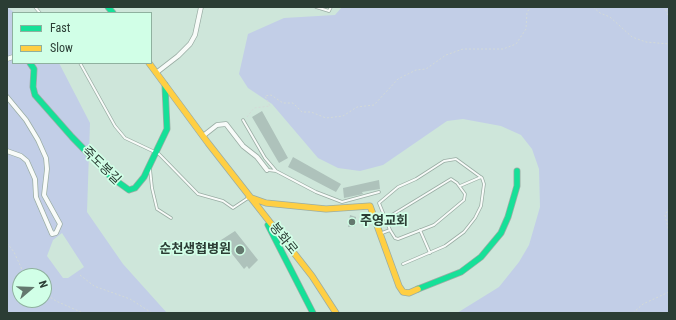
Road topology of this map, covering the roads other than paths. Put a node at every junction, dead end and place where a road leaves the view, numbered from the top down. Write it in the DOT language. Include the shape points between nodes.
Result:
graph roads {
  1 [pos="201,7"];
  2 [pos="316,7"];
  3 [pos="331,7"];
  4 [pos="31,64"];
  5 [pos="81,64"];
  6 [pos="150,64"];
  7 [pos="156,73"];
  8 [pos="165,85"];
  9 [pos="7,98"];
  10 [pos="243,120"];
  11 [pos="203,136"];
  12 [pos="7,151"];
  13 [pos="156,152"];
  14 [pos="150,166"];
  15 [pos="267,170"];
  16 [pos="276,171"];
  17 [pos="517,171"];
  18 [pos="481,177"];
  19 [pos="460,186"];
  20 [pos="379,192"];
  21 [pos="249,197"];
  22 [pos="264,216"];
  23 [pos="171,218"];
  24 [pos="387,218"];
  25 [pos="390,230"];
  26 [pos="420,230"];
  27 [pos="381,234"];
  28 [pos="430,253"];
  29 [pos="403,264"];
  30 [pos="313,313"];
  31 [pos="336,313"];
  1 -- 7 [label="street" via="196,34 190,44"];
  2 -- 3 [label="lane" via="329,11"];
  4 -- 14 [label="street, 죽도봉길" via="34,69 35,95 111,177 129,190 140,183"];
  5 -- 13 [label="lane" via="122,135"];
  6 -- 7 [label="street"];
  7 -- 8 [label="street"];
  8 -- 11 [label="street"];
  8 -- 13 [label="street, 죽도봉길" via="167,129"];
  9 -- 12 [label="street" via="26,120 46,158 44,195 60,224 56,233 52,234 36,197 35,179 27,161 22,156"];
  10 -- 16 [label="lane" via="265,158"];
  11 -- 15 [label="street" via="217,125 226,124"];
  11 -- 21 [label="street"];
  13 -- 14 [label="street, 죽도봉길"];
  13 -- 21 [label="lane" via="198,194 223,201 233,208"];
  14 -- 23 [label="lane" via="157,209"];
  15 -- 16 [label="lane"];
  16 -- 20 [label="lane" via="316,192 342,202"];
  17 -- 27 [label="street" via="516,192 501,233 481,257 461,272 412,292 403,292"];
  18 -- 19 [label="lane"];
  18 -- 24 [label="lane" via="456,159 444,161 398,187 379,203"];
  18 -- 28 [label="lane" via="484,184 483,195 476,218 458,238"];
  19 -- 24 [label="lane" via="451,179"];
  19 -- 26 [label="lane" via="465,194 464,200 442,220"];
  21 -- 22 [label="street"];
  21 -- 27 [label="street" via="266,203 326,210 370,206"];
  22 -- 30 [label="street, 봉화로"];
  22 -- 31 [label="street, 봉화로" via="312,276"];
  24 -- 25 [label="lane"];
  25 -- 26 [label="lane" via="398,239"];
  25 -- 27 [label="lane"];
  26 -- 28 [label="lane"];
  28 -- 29 [label="lane"];
}
